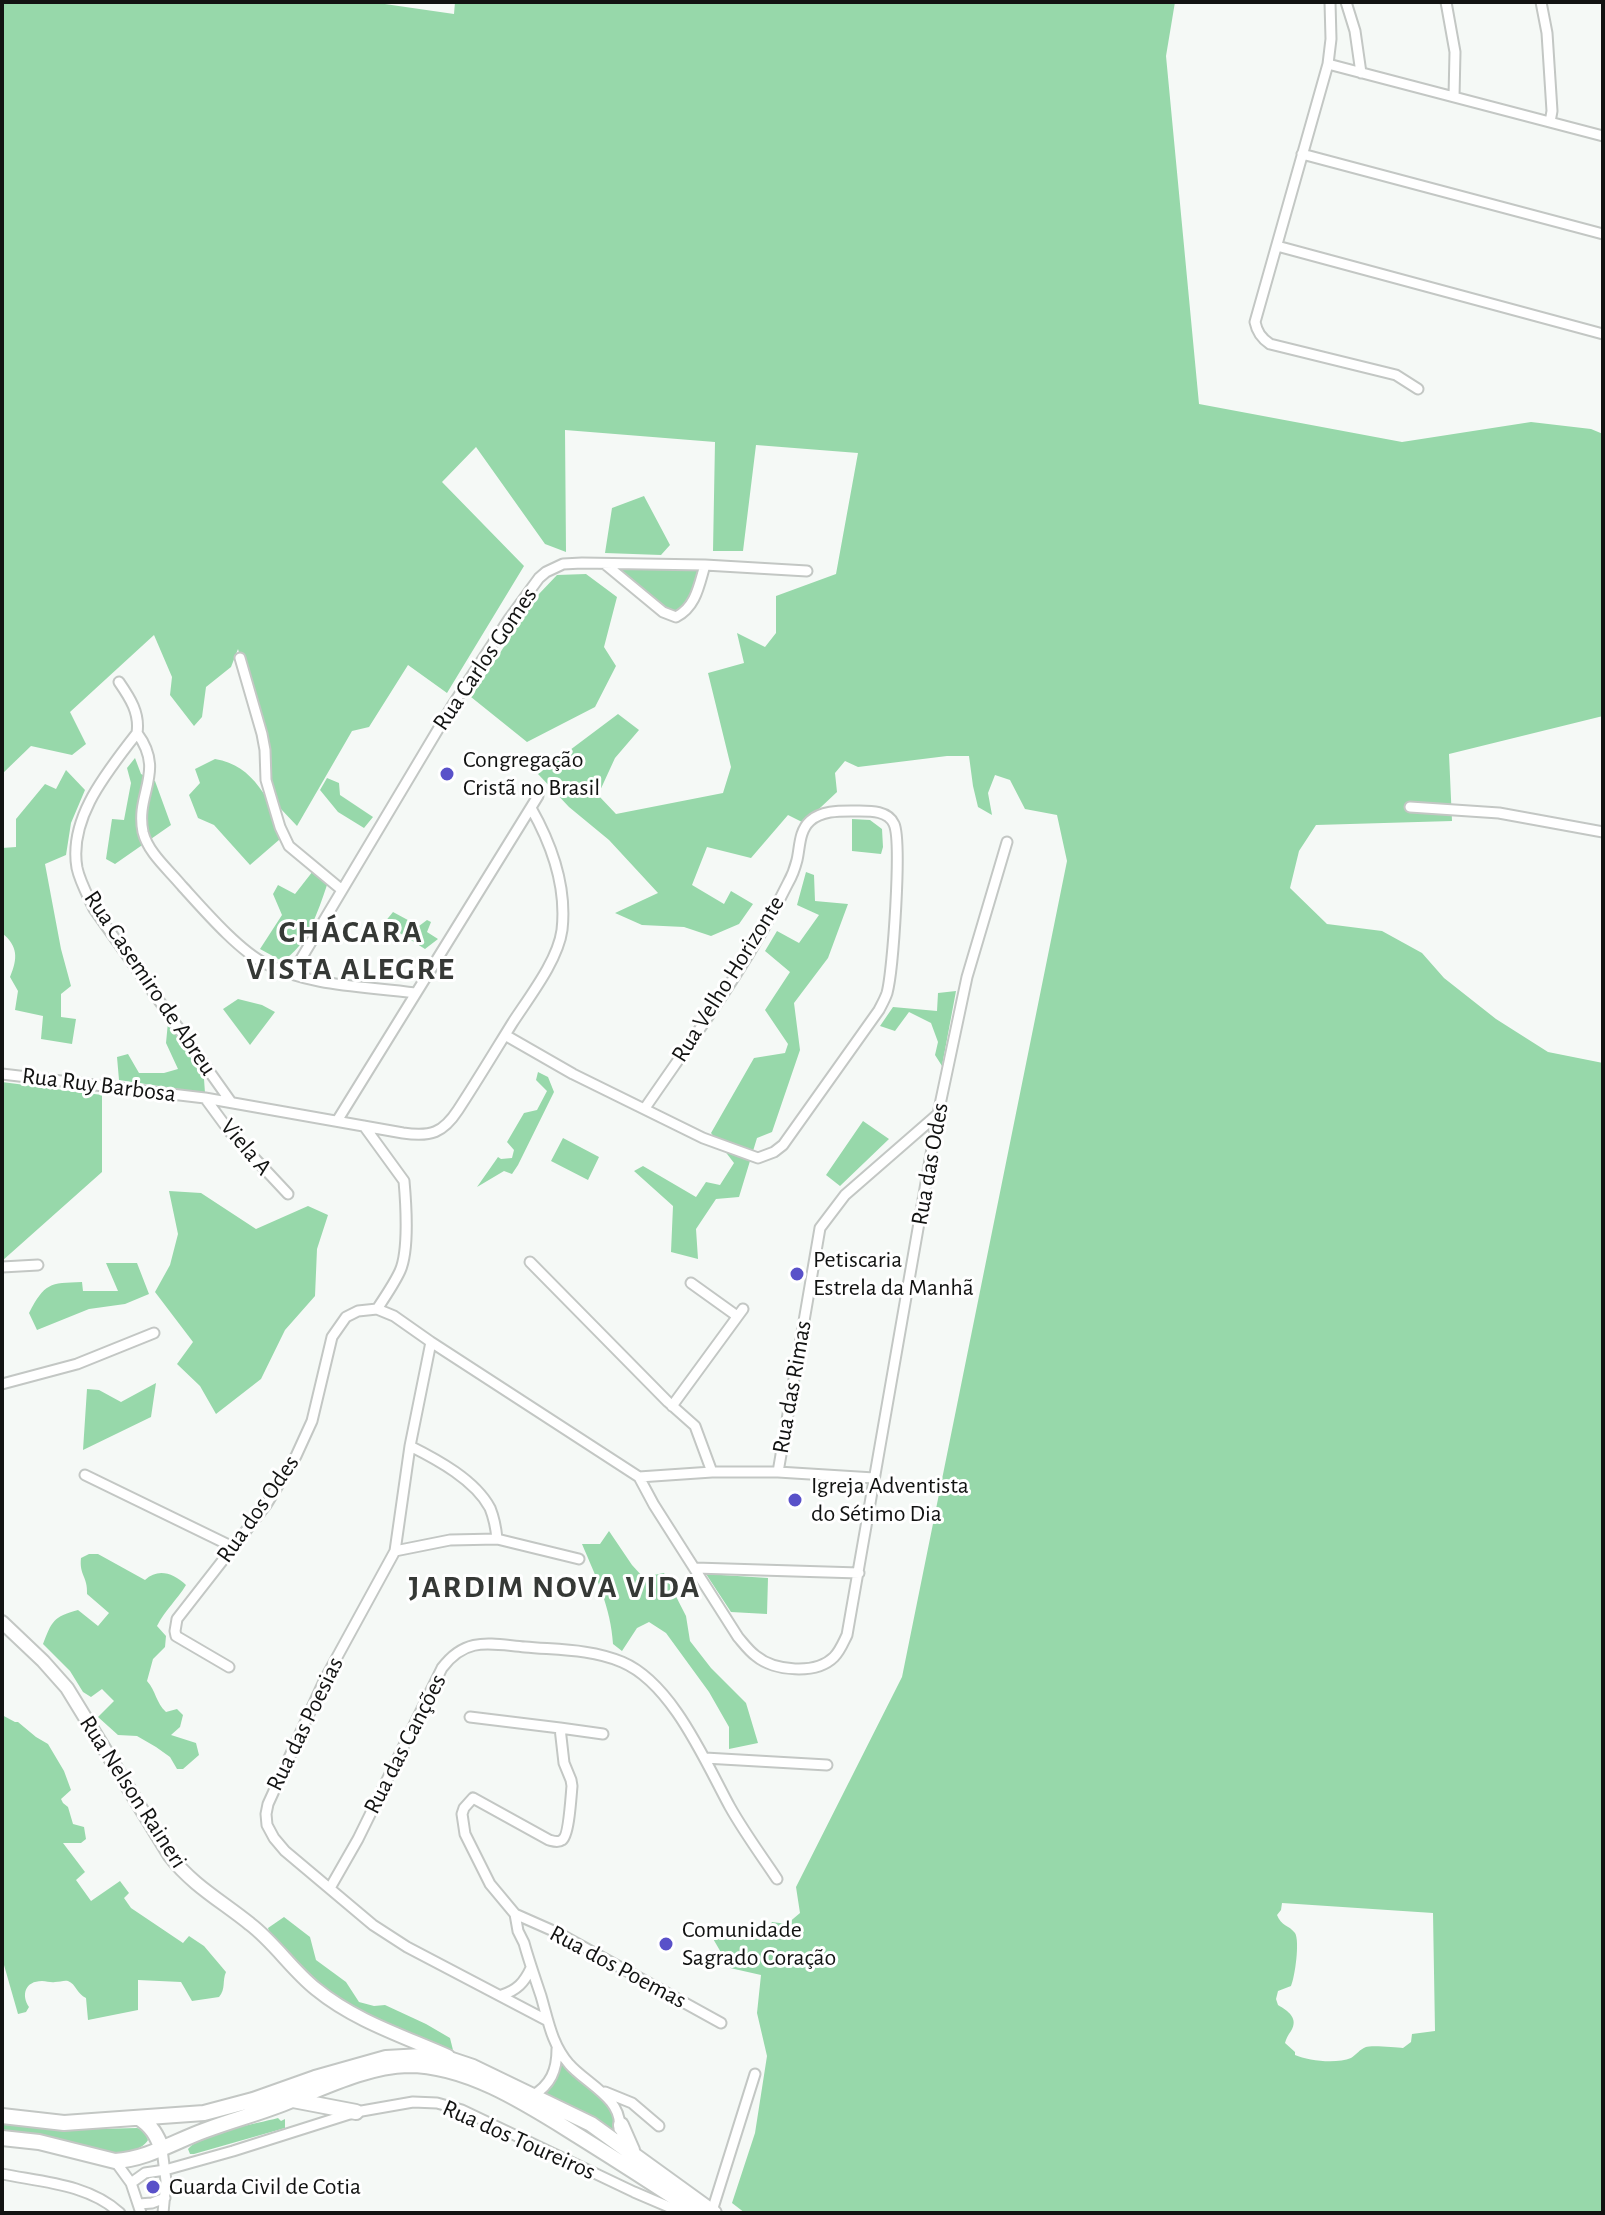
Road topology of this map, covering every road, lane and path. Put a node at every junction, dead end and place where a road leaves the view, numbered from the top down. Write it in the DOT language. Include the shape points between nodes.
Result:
graph roads {
  1 [pos="1330,2"];
  2 [pos="1346,2"];
  3 [pos="1446,2"];
  4 [pos="1541,2"];
  5 [pos="1328,64"];
  6 [pos="1361,73"];
  7 [pos="1454,97"];
  8 [pos="1550,122"];
  9 [pos="1603,136"];
  10 [pos="1302,154"];
  11 [pos="1603,234"];
  12 [pos="1277,246"];
  13 [pos="1603,334"];
  14 [pos="1418,389"];
  15 [pos="605,564"];
  16 [pos="705,565"];
  17 [pos="807,571"];
  18 [pos="240,658"];
  19 [pos="119,682"];
  20 [pos="137,733"];
  21 [pos="538,796"];
  22 [pos="1410,807"];
  23 [pos="531,808"];
  24 [pos="1603,832"];
  25 [pos="1007,842"];
  26 [pos="342,890"];
  27 [pos="292,974"];
  28 [pos="415,993"];
  29 [pos="505,1035"];
  30 [pos="2,1074"];
  31 [pos="205,1098"];
  32 [pos="231,1102"];
  33 [pos="645,1108"];
  34 [pos="938,1114"];
  35 [pos="337,1121"];
  36 [pos="364,1126"];
  37 [pos="288,1194"];
  38 [pos="530,1262"];
  39 [pos="38,1265"];
  40 [pos="2,1267"];
  41 [pos="691,1283"];
  42 [pos="377,1309"];
  43 [pos="154,1333"];
  44 [pos="431,1342"];
  45 [pos="2,1384"];
  46 [pos="672,1406"];
  47 [pos="410,1446"];
  48 [pos="712,1472"];
  49 [pos="778,1472"];
  50 [pos="85,1475"];
  51 [pos="639,1477"];
  52 [pos="874,1478"];
  53 [pos="497,1539"];
  54 [pos="233,1547"];
  55 [pos="395,1551"];
  56 [pos="579,1559"];
  57 [pos="695,1568"];
  58 [pos="859,1573"];
  59 [pos="2,1622"];
  60 [pos="229,1667"];
  61 [pos="470,1717"];
  62 [pos="560,1728"];
  63 [pos="603,1734"];
  64 [pos="705,1758"];
  65 [pos="827,1765"];
  66 [pos="777,1879"];
  67 [pos="330,1888"];
  68 [pos="515,1914"];
  69 [pos="531,1968"];
  70 [pos="502,1995"];
  71 [pos="548,2021"];
  72 [pos="721,2023"];
  73 [pos="392,2033"];
  74 [pos="557,2049"];
  75 [pos="395,2056"];
  76 [pos="463,2062"];
  77 [pos="755,2074"];
  78 [pos="601,2091"];
  79 [pos="532,2096"];
  80 [pos="293,2100"];
  81 [pos="356,2112"];
  82 [pos="545,2115"];
  83 [pos="2,2116"];
  84 [pos="139,2118"];
  85 [pos="621,2125"];
  86 [pos="659,2126"];
  87 [pos="2,2138"];
  88 [pos="615,2140"];
  89 [pos="162,2149"];
  90 [pos="634,2154"];
  91 [pos="115,2161"];
  92 [pos="165,2170"];
  93 [pos="2,2174"];
  94 [pos="131,2183"];
  95 [pos="165,2198"];
  96 [pos="140,2209"];
  97 [pos="708,2212"];
  98 [pos="120,2213"];
  99 [pos="163,2213"];
  100 [pos="683,2213"];
  1 -- 5 [label="street"];
  2 -- 6 [label="street"];
  3 -- 7 [label="street" via="1455,52"];
  4 -- 8 [label="street"];
  5 -- 6 [label="street"];
  5 -- 10 [label="street"];
  6 -- 7 [label="street"];
  7 -- 8 [label="street"];
  8 -- 9 [label="street"];
  10 -- 11 [label="street"];
  10 -- 12 [label="street"];
  12 -- 13 [label="street"];
  12 -- 14 [label="street" via="1255,322 1261,336 1270,344 1396,375"];
  15 -- 16 [label="street, Rua Carlos Gomes"];
  15 -- 16 [label="street" via="676,617 692,605"];
  15 -- 26 [label="street, Rua Carlos Gomes" via="563,564 539,578 452,706"];
  16 -- 17 [label="street, Rua Carlos Gomes"];
  18 -- 26 [label="street" via="280,827 289,846"];
  19 -- 20 [label="street" via="136,711"];
  20 -- 27 [label="street" via="150,764 142,828 146,841 237,942 266,964"];
  20 -- 32 [label="street, Rua Casemiro de Abreu" via="92,797 77,843 77,866 94,909"];
  21 -- 23 [label="street"];
  22 -- 24 [label="street" via="1499,813"];
  23 -- 28 [label="street"];
  23 -- 29 [label="street, Rua Ruy Barbosa" via="553,852 562,932 540,981"];
  25 -- 34 [label="street, Rua das Odes" via="967,977"];
  26 -- 27 [label="street, Rua Carlos Gomes"];
  27 -- 28 [label="street"];
  28 -- 35 [label="street"];
  29 -- 33 [label="street, Rua Velho Horizonte"];
  29 -- 36 [label="street, Rua Ruy Barbosa" via="443,1128 415,1135"];
  30 -- 31 [label="street, Rua Ruy Barbosa"];
  31 -- 32 [label="street, Rua Ruy Barbosa"];
  31 -- 37 [label="street, Viela A"];
  32 -- 35 [label="street, Rua Ruy Barbosa"];
  33 -- 33 [label="street, Rua Velho Horizonte" via="743,1154 758,1158 783,1145 886,997 897,846 891,819 871,811 840,811 816,816 806,825 792,875 767,923"];
  34 -- 49 [label="street, Rua das Rimas" via="845,1195 820,1228"];
  34 -- 52 [label="street, Rua das Odes"];
  35 -- 36 [label="street, Rua Ruy Barbosa"];
  36 -- 42 [label="street" via="404,1181 405,1191 402,1265"];
  38 -- 46 [label="street"];
  39 -- 40 [label="street"];
  41 -- 46 [label="street" via="740,1312"];
  42 -- 44 [label="street"];
  42 -- 54 [label="street, Rua dos Odes" via="346,1317 332,1337 307,1436 266,1505"];
  43 -- 45 [label="street"];
  44 -- 47 [label="street, Rua das Poesias"];
  44 -- 51 [label="street, Rua das Odes"];
  46 -- 48 [label="street" via="695,1426"];
  47 -- 53 [label="street" via="478,1493 494,1518"];
  47 -- 55 [label="street, Rua das Poesias"];
  48 -- 49 [label="street"];
  48 -- 51 [label="street"];
  49 -- 52 [label="street"];
  50 -- 54 [label="street"];
  51 -- 57 [label="street, Rua das Odes"];
  52 -- 58 [label="street, Rua das Odes"];
  53 -- 55 [label="street" via="450,1540"];
  53 -- 56 [label="street"];
  54 -- 60 [label="street, Rua dos Odes" via="183,1610 175,1631"];
  55 -- 67 [label="street, Rua das Poesias" via="325,1679 266,1814 267,1825 285,1851"];
  57 -- 58 [label="street"];
  57 -- 58 [label="street, Rua das Odes" via="755,1656 788,1668 821,1666 835,1656 847,1635"];
  59 -- 73 [label="main road, Rua Nelson Raineri" via="67,1688 178,1867 252,1925 319,1992"];
  61 -- 62 [label="street"];
  62 -- 63 [label="street"];
  62 -- 68 [label="street" via="572,1786 561,1841 549,1840 473,1798 462,1814 468,1844 490,1884"];
  64 -- 65 [label="street"];
  64 -- 66 [label="street, Rua das Canções"];
  64 -- 67 [label="street, Rua das Canções" via="650,1680 621,1661 577,1650 468,1646 442,1668"];
  67 -- 70 [label="street, Rua das Poesias" via="407,1947"];
  68 -- 69 [label="street"];
  68 -- 72 [label="street, Rua dos Poemas"];
  69 -- 70 [label="street" via="521,1985"];
  69 -- 71 [label="street"];
  70 -- 71 [label="street, Rua das Poesias"];
  71 -- 74 [label="street"];
  73 -- 75 [label="main road"];
  73 -- 76 [label="main road, Rua Nelson Raineri"];
  74 -- 78 [label="street"];
  74 -- 79 [label="street" via="553,2076"];
  75 -- 76 [label="highway"];
  75 -- 84 [label="highway" via="230,2107"];
  76 -- 79 [label="highway"];
  77 -- 97 [label="street"];
  78 -- 85 [label="street"];
  78 -- 86 [label="street" via="632,2103"];
  79 -- 88 [label="highway"];
  80 -- 81 [label="highway"];
  80 -- 82 [label="highway" via="385,2068 427,2066 472,2078"];
  80 -- 89 [label="highway"];
  81 -- 92 [label="street, Rua dos Toureiros"];
  81 -- 100 [label="street, Rua dos Toureiros" via="413,2102 462,2110"];
  82 -- 88 [label="highway" via="601,2141"];
  82 -- 97 [label="highway"];
  83 -- 84 [label="highway" via="64,2123"];
  84 -- 89 [label="highway" via="154,2131"];
  85 -- 88 [label="street"];
  85 -- 90 [label="highway"];
  87 -- 91 [label="highway"];
  88 -- 90 [label="highway"];
  89 -- 91 [label="highway"];
  89 -- 92 [label="street"];
  90 -- 97 [label="highway"];
  91 -- 94 [label="street"];
  92 -- 94 [label="street, Rua dos Toureiros" via="145,2173"];
  92 -- 95 [label="street"];
  93 -- 98 [label="street" via="73,2188"];
  94 -- 96 [label="street"];
  95 -- 96 [label="street"];
  95 -- 99 [label="street"];
}
